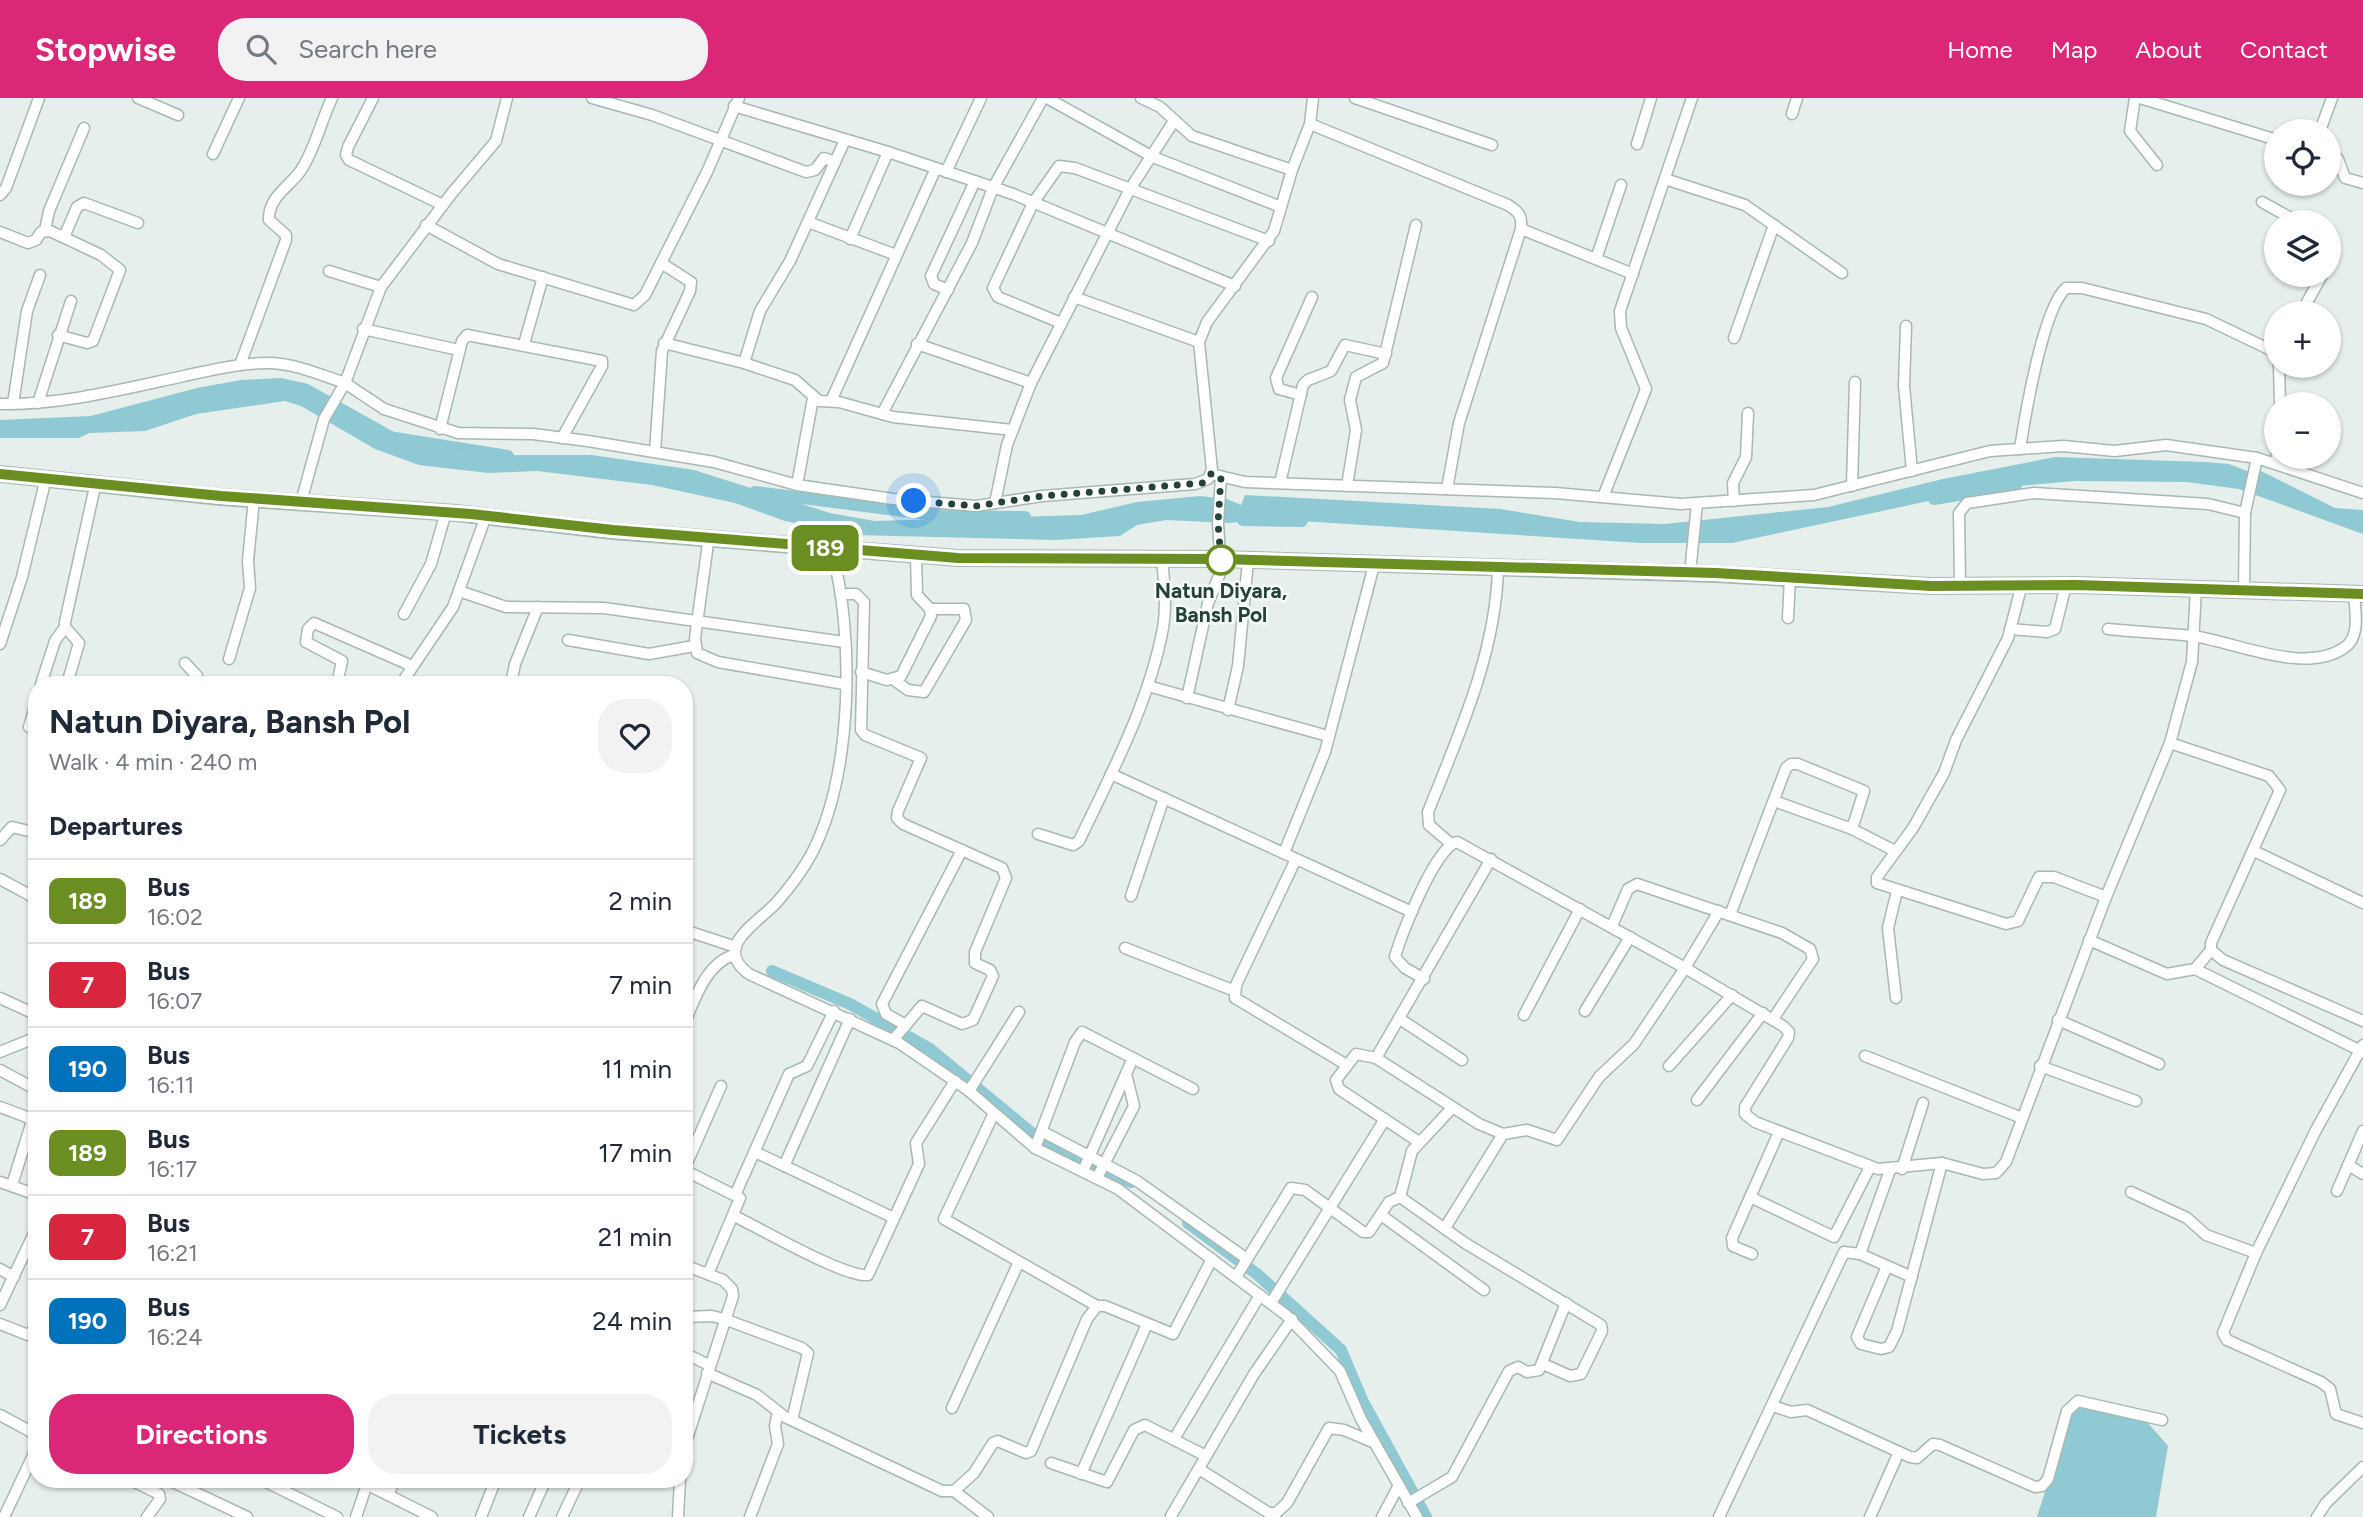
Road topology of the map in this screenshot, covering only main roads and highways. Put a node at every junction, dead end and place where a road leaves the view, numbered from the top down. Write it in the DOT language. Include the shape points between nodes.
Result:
graph roads {
  1 [pos="0,474"];
  2 [pos="2358,594"];
  1 -- 2 [label="main road" via="958,558 1220,559"];
}
